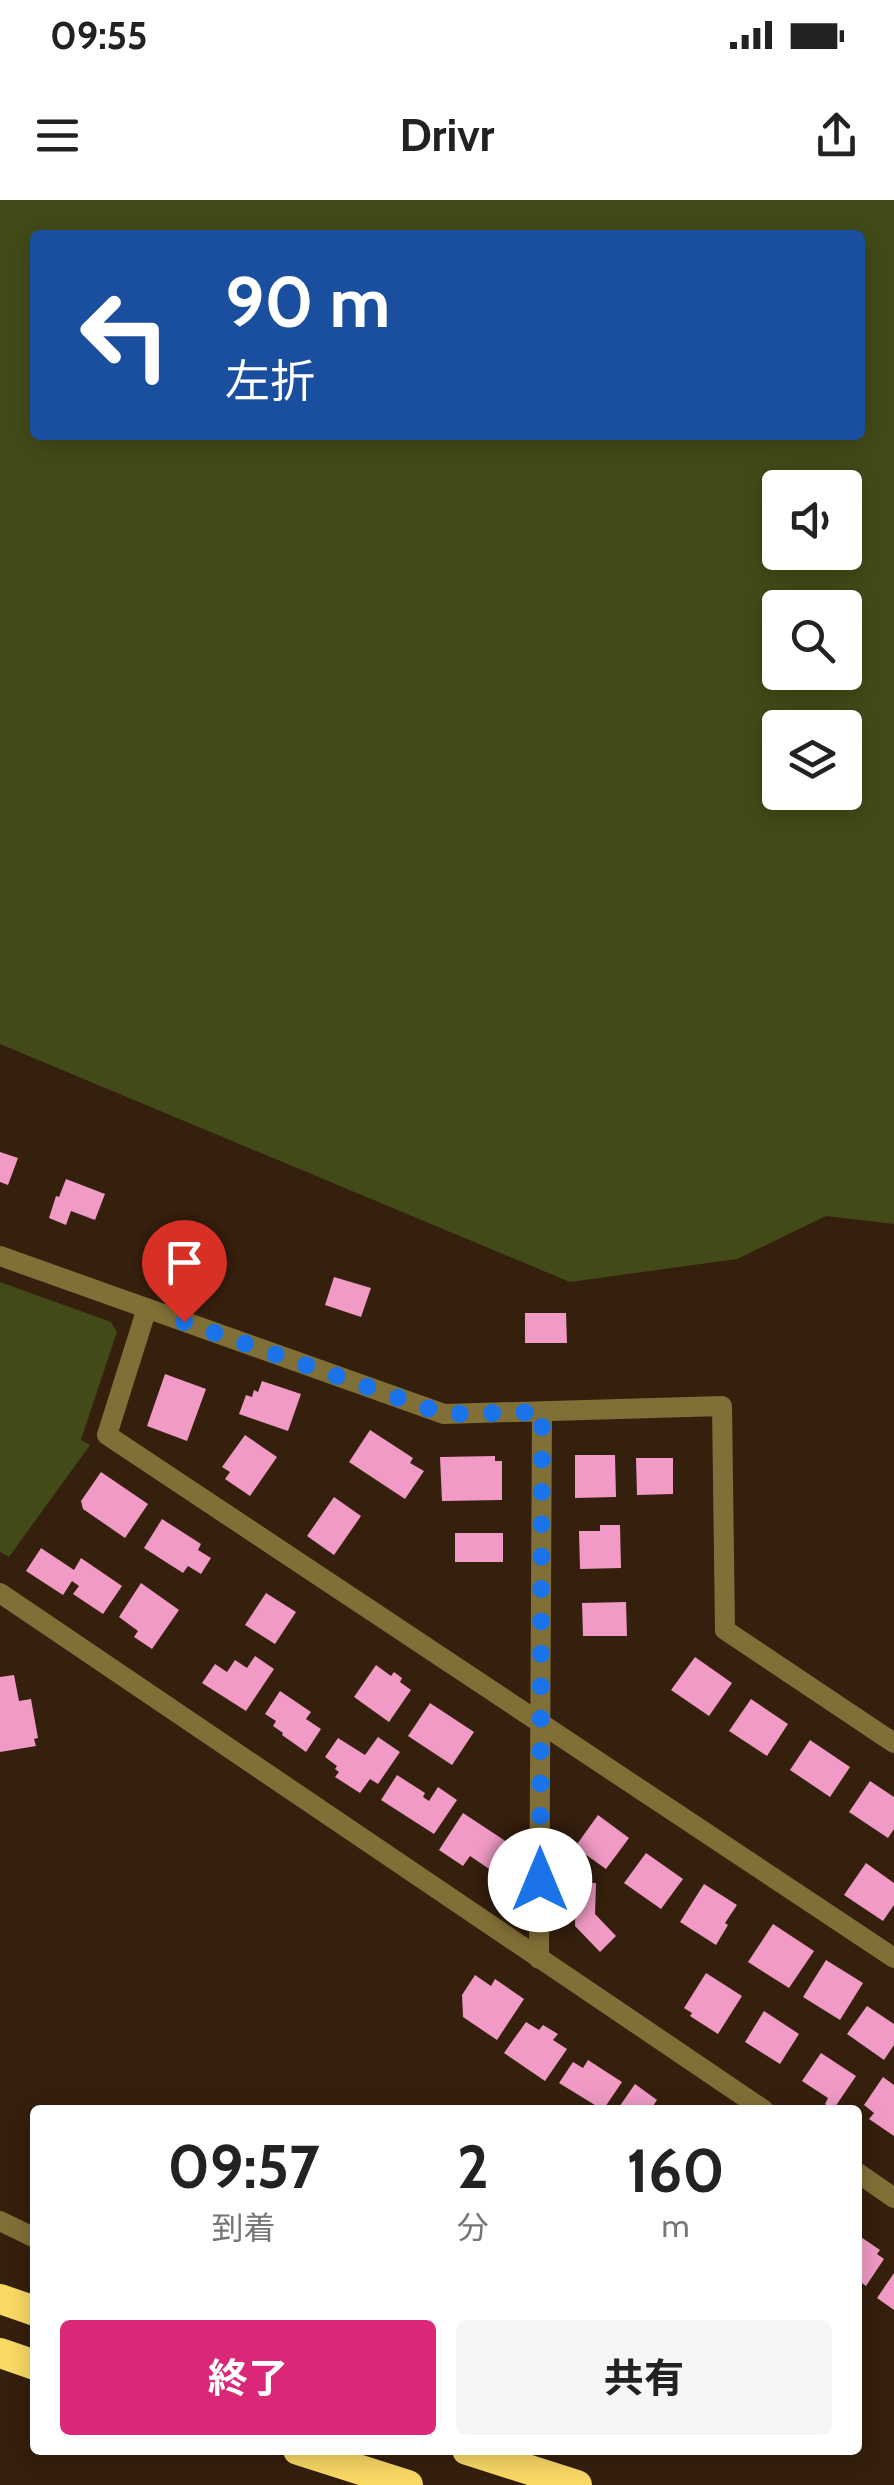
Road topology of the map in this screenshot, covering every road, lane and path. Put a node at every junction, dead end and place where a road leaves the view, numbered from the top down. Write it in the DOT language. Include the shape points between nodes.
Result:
graph roads {
  1 [pos="0,1256"];
  2 [pos="148,1308"];
  3 [pos="542,1412"];
  4 [pos="0,1593"];
  5 [pos="540,1723"];
  6 [pos="894,1743"];
  7 [pos="539,1958"];
  8 [pos="894,1958"];
  9 [pos="757,2105"];
  10 [pos="862,2176"];
  11 [pos="894,2198"];
  12 [pos="0,2221"];
  13 [pos="30,2236"];
  14 [pos="0,2299"];
  15 [pos="30,2309"];
  16 [pos="0,2353"];
  17 [pos="30,2363"];
  18 [pos="314,2455"];
  19 [pos="483,2455"];
  20 [pos="408,2485"];
  21 [pos="577,2485"];
  1 -- 2 [label="street"];
  2 -- 3 [label="street" via="444,1414"];
  2 -- 5 [label="street" via="107,1435"];
  3 -- 5 [label="street"];
  3 -- 6 [label="street" via="722,1406 726,1630"];
  4 -- 7 [label="street"];
  5 -- 7 [label="street"];
  5 -- 8 [label="street"];
  7 -- 9 [label="street"];
  10 -- 11 [label="street"];
  12 -- 13 [label="street"];
  14 -- 15 [label="highway"];
  16 -- 17 [label="highway"];
  18 -- 20 [label="highway"];
  19 -- 21 [label="highway"];
}
